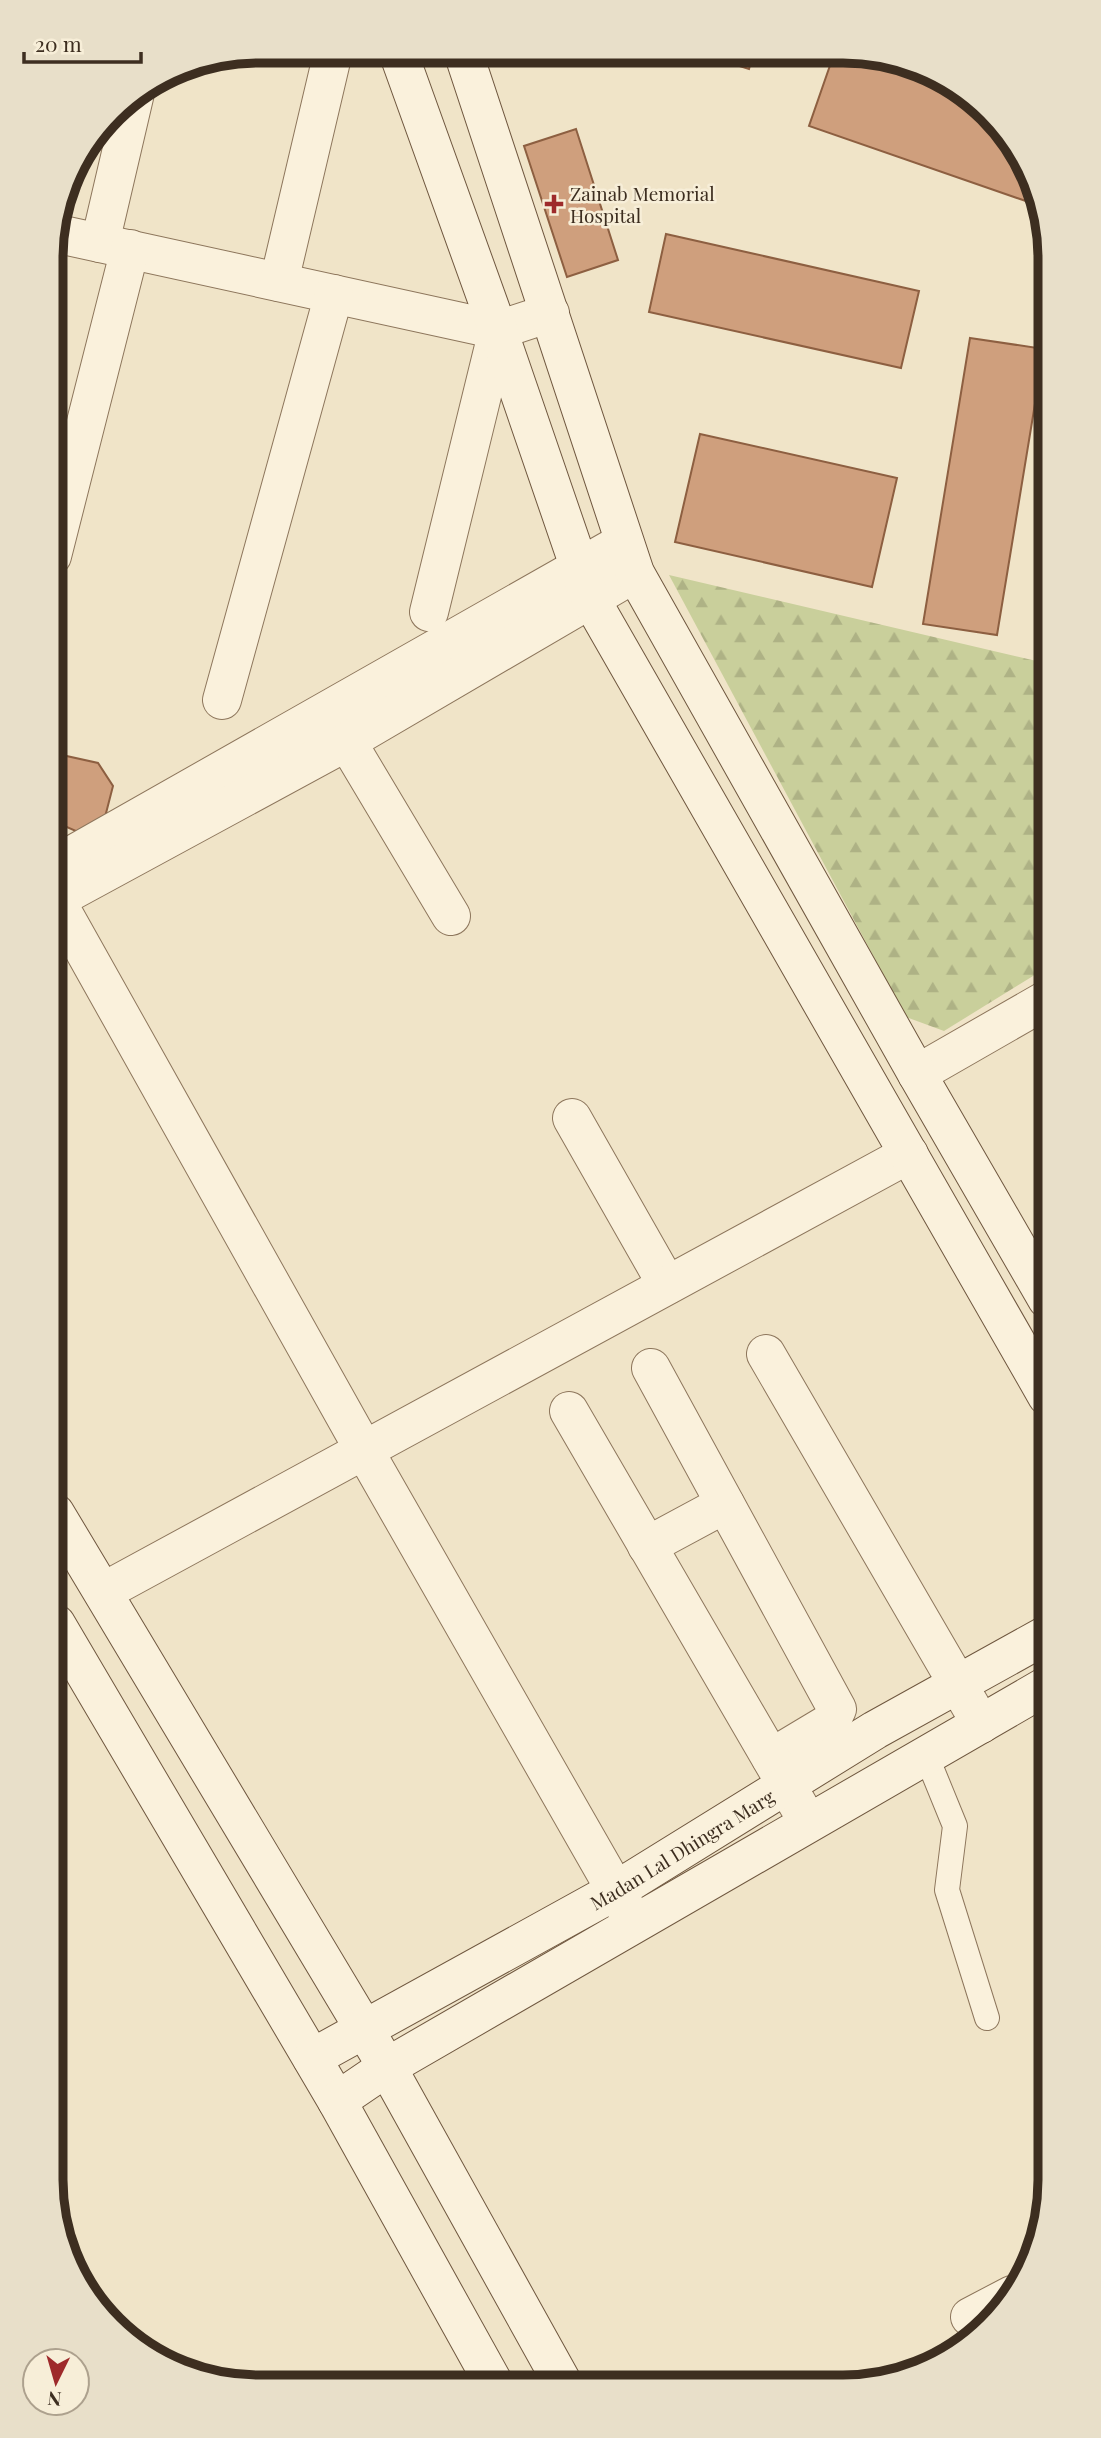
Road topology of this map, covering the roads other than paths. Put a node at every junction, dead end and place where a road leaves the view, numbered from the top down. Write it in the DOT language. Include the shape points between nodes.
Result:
graph roads {
  1 [pos="331,63"];
  2 [pos="402,63"];
  3 [pos="467,63"];
  4 [pos="133,108"];
  5 [pos="65,235"];
  6 [pos="115,246"];
  7 [pos="279,282"];
  8 [pos="334,294"];
  9 [pos="550,313"];
  10 [pos="498,330"];
  11 [pos="63,502"];
  12 [pos="629,557"];
  13 [pos="585,583"];
  14 [pos="429,612"];
  15 [pos="222,700"];
  16 [pos="337,726"];
  17 [pos="63,885"];
  18 [pos="63,906"];
  19 [pos="451,916"];
  20 [pos="1038,1005"];
  21 [pos="917,1074"];
  22 [pos="572,1118"];
  23 [pos="909,1154"];
  24 [pos="1037,1259"];
  25 [pos="667,1285"];
  26 [pos="766,1354"];
  27 [pos="651,1368"];
  28 [pos="1038,1380"];
  29 [pos="569,1412"];
  30 [pos="364,1450"];
  31 [pos="725,1504"];
  32 [pos="63,1526"];
  33 [pos="648,1546"];
  34 [pos="103,1592"];
  35 [pos="63,1636"];
  36 [pos="1038,1640"];
  37 [pos="958,1686"];
  38 [pos="1038,1691"];
  39 [pos="981,1724"];
  40 [pos="926,1755"];
  41 [pos="779,1771"];
  42 [pos="808,1822"];
  43 [pos="615,1891"];
  44 [pos="635,1924"];
  45 [pos="987,2018"];
  46 [pos="364,2029"];
  47 [pos="312,2058"];
  48 [pos="387,2067"];
  49 [pos="337,2101"];
  50 [pos="993,2305"];
  51 [pos="970,2317"];
  52 [pos="489,2375"];
  53 [pos="558,2375"];
  1 -- 7 [label="street"];
  2 -- 10 [label="street"];
  3 -- 9 [label="street"];
  4 -- 6 [label="street"];
  5 -- 6 [label="street"];
  6 -- 7 [label="street"];
  6 -- 11 [label="street"];
  7 -- 8 [label="street"];
  8 -- 10 [label="street"];
  8 -- 15 [label="street"];
  9 -- 10 [label="street"];
  9 -- 12 [label="street"];
  10 -- 13 [label="street"];
  10 -- 14 [label="street"];
  12 -- 13 [label="street"];
  12 -- 21 [label="street"];
  13 -- 16 [label="street"];
  13 -- 23 [label="street"];
  16 -- 17 [label="street"];
  16 -- 19 [label="street"];
  18 -- 30 [label="street"];
  20 -- 21 [label="street"];
  21 -- 24 [label="street"];
  22 -- 25 [label="street"];
  23 -- 25 [label="street"];
  23 -- 28 [label="street"];
  25 -- 30 [label="street"];
  26 -- 37 [label="street"];
  27 -- 31 [label="street"];
  29 -- 33 [label="street"];
  30 -- 34 [label="street"];
  30 -- 43 [label="street"];
  31 -- 33 [label="street"];
  31 -- 41 [label="street" via="837,1709 831,1722"];
  32 -- 34 [label="street"];
  33 -- 41 [label="street"];
  34 -- 46 [label="street"];
  35 -- 47 [label="street"];
  36 -- 37 [label="street, Madan Lal Dhingra Marg"];
  37 -- 39 [label="street"];
  37 -- 41 [label="street, Madan Lal Dhingra Marg" via="875,1730"];
  38 -- 39 [label="street, Madan Lal Dhingra Marg"];
  39 -- 40 [label="street, Madan Lal Dhingra Marg"];
  40 -- 42 [label="street, Madan Lal Dhingra Marg"];
  40 -- 45 [label="lane" via="955,1826 947,1889"];
  41 -- 42 [label="street"];
  41 -- 43 [label="street, Madan Lal Dhingra Marg"];
  42 -- 44 [label="street, Madan Lal Dhingra Marg"];
  43 -- 44 [label="street"];
  43 -- 46 [label="street, Madan Lal Dhingra Marg"];
  44 -- 48 [label="street, Madan Lal Dhingra Marg"];
  46 -- 47 [label="street, Madan Lal Dhingra Marg"];
  46 -- 48 [label="street"];
  47 -- 49 [label="street"];
  48 -- 49 [label="street, Madan Lal Dhingra Marg"];
  48 -- 53 [label="street"];
  49 -- 52 [label="street"];
  50 -- 51 [label="street"];
}
